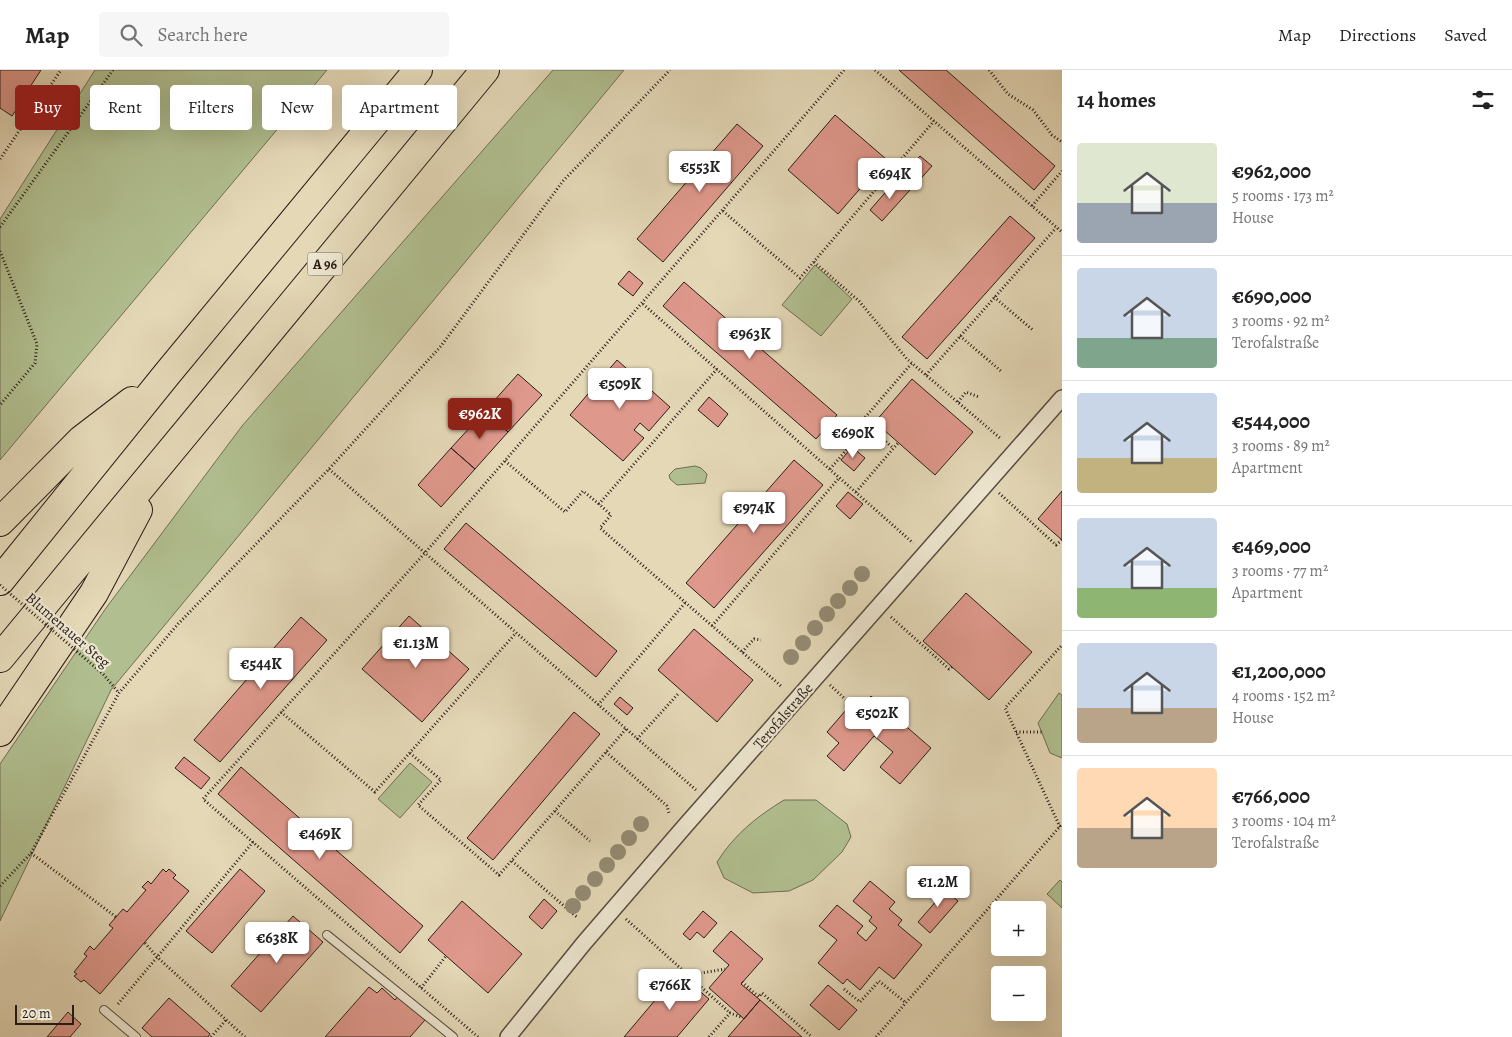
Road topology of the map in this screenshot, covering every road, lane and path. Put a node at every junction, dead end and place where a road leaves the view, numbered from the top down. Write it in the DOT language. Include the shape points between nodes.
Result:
graph roads {
  1 [pos="61,70"];
  2 [pos="113,70"];
  3 [pos="418,70"];
  4 [pos="485,70"];
  5 [pos="670,70"];
  6 [pos="844,70"];
  7 [pos="875,70"];
  8 [pos="989,70"];
  9 [pos="934,121"];
  10 [pos="1062,142"];
  11 [pos="0,158"];
  12 [pos="1062,171"];
  13 [pos="1032,206"];
  14 [pos="723,211"];
  15 [pos="1056,227"];
  16 [pos="0,228"];
  17 [pos="1062,232"];
  18 [pos="0,251"];
  19 [pos="814,262"];
  20 [pos="994,297"];
  21 [pos="643,304"];
  22 [pos="1034,331"];
  23 [pos="960,336"];
  24 [pos="912,363"];
  25 [pos="717,369"];
  26 [pos="1001,371"];
  27 [pos="167,374"];
  28 [pos="926,375"];
  29 [pos="979,397"];
  30 [pos="1062,398"];
  31 [pos="958,402"];
  32 [pos="0,404"];
  33 [pos="862,421"];
  34 [pos="1000,438"];
  35 [pos="898,443"];
  36 [pos="893,448"];
  37 [pos="166,458"];
  38 [pos="505,461"];
  39 [pos="329,469"];
  40 [pos="830,470"];
  41 [pos="839,478"];
  42 [pos="988,482"];
  43 [pos="856,492"];
  44 [pos="599,504"];
  45 [pos="0,522"];
  46 [pos="1062,540"];
  47 [pos="925,553"];
  48 [pos="424,554"];
  49 [pos="0,581"];
  50 [pos="0,585"];
  51 [pos="685,603"];
  52 [pos="879,606"];
  53 [pos="712,626"];
  54 [pos="515,634"];
  55 [pos="761,640"];
  56 [pos="1062,645"];
  57 [pos="742,652"];
  58 [pos="0,658"];
  59 [pos="952,667"];
  60 [pos="819,675"];
  61 [pos="781,686"];
  62 [pos="119,693"];
  63 [pos="678,694"];
  64 [pos="598,705"];
  65 [pos="858,711"];
  66 [pos="281,712"];
  67 [pos="626,729"];
  68 [pos="0,732"];
  69 [pos="1016,732"];
  70 [pos="1042,732"];
  71 [pos="637,739"];
  72 [pos="606,752"];
  73 [pos="410,753"];
  74 [pos="708,800"];
  75 [pos="555,811"];
  76 [pos="669,813"];
  77 [pos="1061,826"];
  78 [pos="590,841"];
  79 [pos="253,842"];
  80 [pos="31,853"];
  81 [pos="512,861"];
  82 [pos="0,886"];
  83 [pos="614,908"];
  84 [pos="116,917"];
  85 [pos="578,918"];
  86 [pos="327,935"];
  87 [pos="144,943"];
  88 [pos="446,956"];
  89 [pos="157,957"];
  90 [pos="725,969"];
  91 [pos="689,976"];
  92 [pos="742,982"];
  93 [pos="421,988"];
  94 [pos="844,989"];
  95 [pos="906,1003"];
  96 [pos="107,1012"];
  97 [pos="730,1013"];
  98 [pos="742,1017"];
  99 [pos="226,1020"];
  100 [pos="136,1037"];
  101 [pos="211,1037"];
  102 [pos="245,1037"];
  103 [pos="454,1037"];
  104 [pos="478,1037"];
  105 [pos="508,1037"];
  106 [pos="709,1037"];
  107 [pos="812,1037"];
  108 [pos="876,1037"];
  1 -- 11 [label="path"];
  2 -- 16 [label="path"];
  3 -- 27 [label="highway"];
  4 -- 37 [label="highway, A 96"];
  5 -- 39 [label="path" via="563,181 441,346"];
  6 -- 14 [label="path"];
  7 -- 9 [label="path"];
  8 -- 10 [label="path" via="1008,94 1033,110 1052,135"];
  9 -- 13 [label="path"];
  9 -- 19 [label="path"];
  12 -- 13 [label="path"];
  13 -- 15 [label="path"];
  14 -- 19 [label="path" via="800,278"];
  14 -- 21 [label="path"];
  15 -- 17 [label="path"];
  15 -- 20 [label="path"];
  18 -- 32 [label="path" via="37,344 35,364"];
  19 -- 24 [label="path" via="859,301"];
  20 -- 22 [label="path"];
  20 -- 23 [label="path"];
  21 -- 25 [label="path"];
  21 -- 38 [label="path"];
  23 -- 26 [label="path"];
  23 -- 28 [label="path"];
  24 -- 28 [label="path"];
  24 -- 33 [label="path"];
  25 -- 40 [label="path"];
  25 -- 44 [label="path"];
  27 -- 45 [label="highway" via="81,440"];
  27 -- 49 [label="highway"];
  28 -- 31 [label="path"];
  29 -- 31 [label="path" via="966,392"];
  30 -- 42 [label="street, Terofalstraße"];
  31 -- 34 [label="path"];
  33 -- 36 [label="path"];
  33 -- 40 [label="path" via="849,447"];
  35 -- 36 [label="path"];
  36 -- 43 [label="path"];
  37 -- 58 [label="highway, A 96"];
  37 -- 68 [label="highway" via="94,592"];
  38 -- 44 [label="path" via="565,512 583,491"];
  38 -- 48 [label="path"];
  39 -- 48 [label="path"];
  39 -- 62 [label="path" via="178,624"];
  40 -- 41 [label="path"];
  41 -- 43 [label="path"];
  41 -- 53 [label="path"];
  42 -- 46 [label="path" via="1056,545"];
  42 -- 47 [label="street, Terofalstraße"];
  43 -- 47 [label="path"];
  44 -- 51 [label="path" via="612,515 600,528"];
  47 -- 52 [label="street, Terofalstraße"];
  48 -- 54 [label="path"];
  48 -- 66 [label="path"];
  50 -- 62 [label="path, Blumenauer Steg, bridge" via="103,674"];
  51 -- 53 [label="path"];
  51 -- 64 [label="path"];
  52 -- 59 [label="path" via="949,670"];
  52 -- 60 [label="street, Terofalstraße"];
  53 -- 57 [label="path"];
  54 -- 64 [label="path"];
  54 -- 73 [label="path"];
  55 -- 57 [label="path" via="754,639"];
  56 -- 69 [label="path" via="1005,708"];
  57 -- 61 [label="path"];
  60 -- 65 [label="path"];
  60 -- 74 [label="street, Terofalstraße"];
  62 -- 80 [label="path"];
  63 -- 71 [label="path"];
  64 -- 67 [label="path"];
  66 -- 73 [label="path" via="375,792"];
  66 -- 79 [label="path" via="203,800"];
  67 -- 71 [label="path"];
  67 -- 72 [label="path"];
  69 -- 70 [label="path"];
  69 -- 77 [label="path"];
  71 -- 74 [label="path"];
  72 -- 75 [label="path"];
  72 -- 76 [label="path" via="667,806"];
  73 -- 81 [label="path" via="441,780 418,805 499,875"];
  74 -- 83 [label="street, Terofalstraße"];
  75 -- 78 [label="path"];
  75 -- 81 [label="path"];
  77 -- 95 [label="path"];
  79 -- 89 [label="path"];
  79 -- 93 [label="path"];
  80 -- 82 [label="path"];
  80 -- 84 [label="path"];
  81 -- 85 [label="path"];
  83 -- 91 [label="path"];
  83 -- 105 [label="street, Terofalstraße"];
  86 -- 103 [label="lane"];
  87 -- 89 [label="path"];
  88 -- 93 [label="path"];
  89 -- 96 [label="path"];
  89 -- 99 [label="path"];
  90 -- 91 [label="path"];
  91 -- 97 [label="path"];
  92 -- 107 [label="path" via="758,997 762,993"];
  93 -- 104 [label="path"];
  94 -- 95 [label="path" via="860,1002 879,981"];
  95 -- 108 [label="path"];
  96 -- 100 [label="lane"];
  97 -- 98 [label="path"];
  97 -- 106 [label="path"];
  99 -- 101 [label="path"];
  99 -- 102 [label="path"];
}
